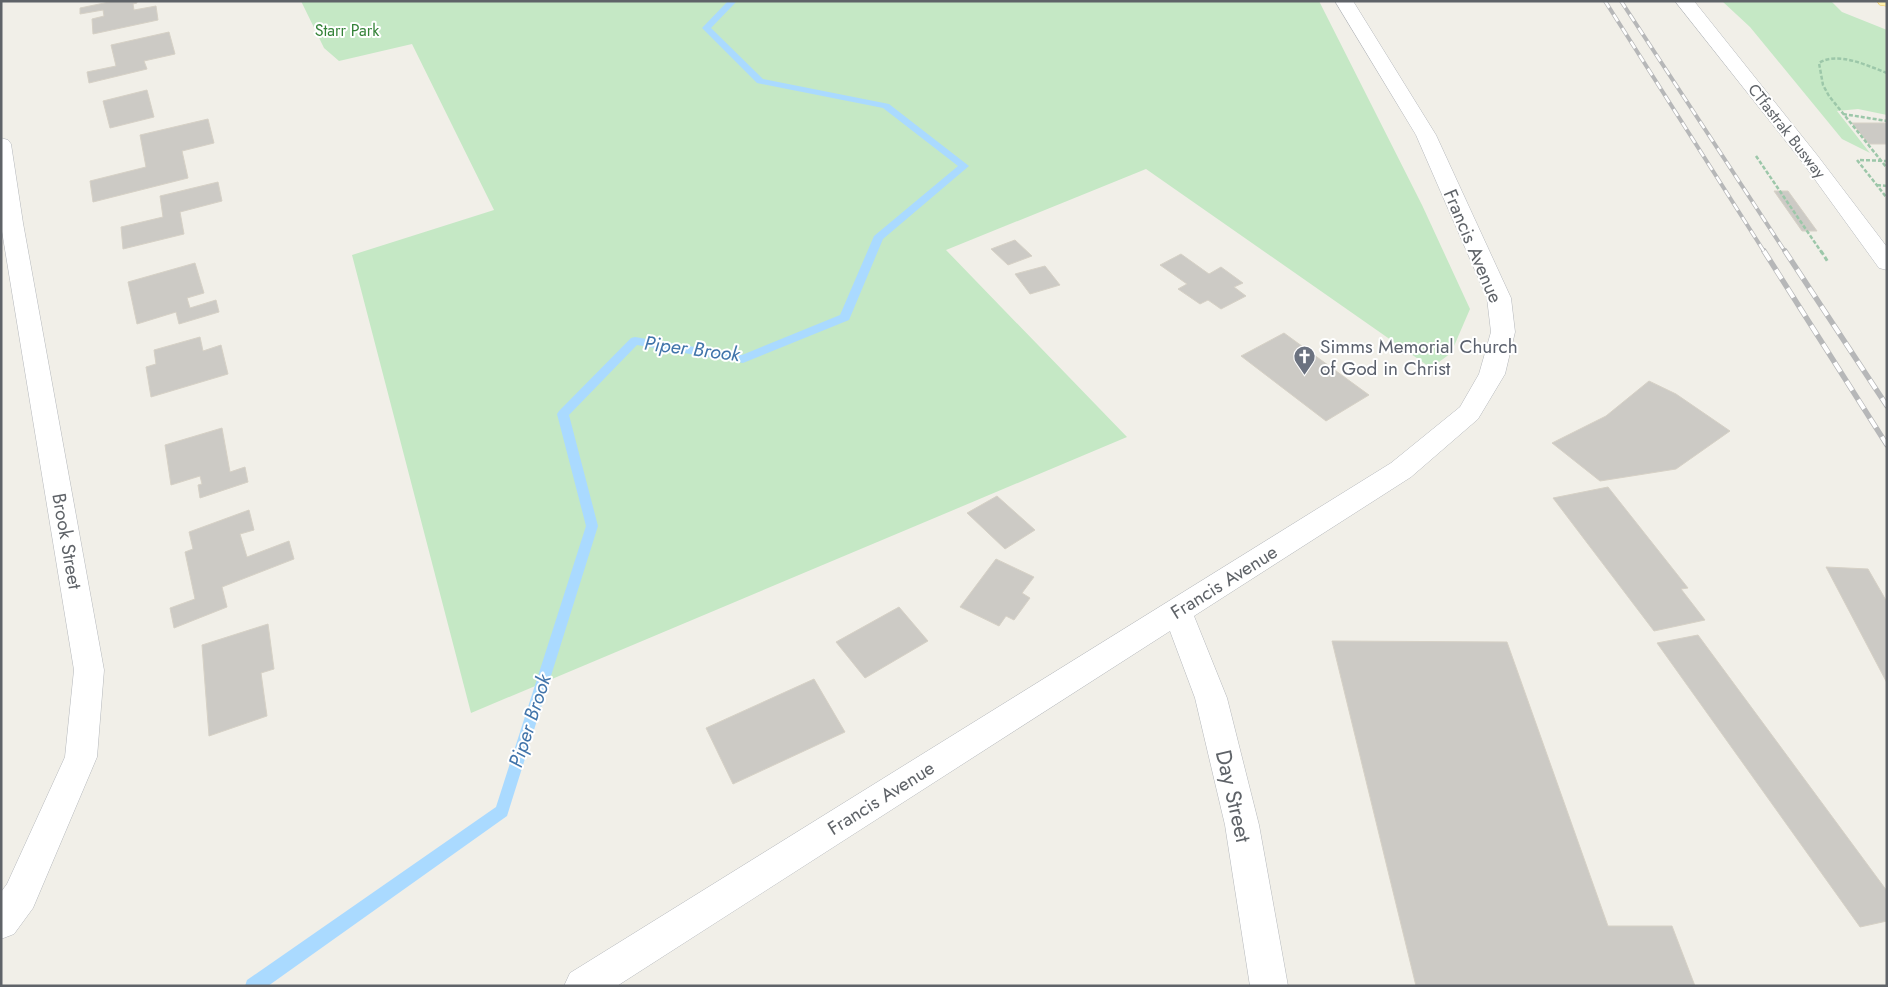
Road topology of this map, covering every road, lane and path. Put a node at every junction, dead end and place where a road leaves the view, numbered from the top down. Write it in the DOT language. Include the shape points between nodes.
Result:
graph roads {
  1 [pos="1344,1"];
  2 [pos="1684,1"];
  3 [pos="1887,73"];
  4 [pos="1843,114"];
  5 [pos="1887,121"];
  6 [pos="1,144"];
  7 [pos="1756,156"];
  8 [pos="1882,161"];
  9 [pos="1887,161"];
  10 [pos="1887,168"];
  11 [pos="1877,185"];
  12 [pos="1887,186"];
  13 [pos="1887,198"];
  14 [pos="1828,262"];
  15 [pos="1887,263"];
  16 [pos="1177,612"];
  17 [pos="1,922"];
  18 [pos="583,986"];
  19 [pos="1269,986"];
  1 -- 16 [label="street, Francis Avenue" via="1426,135 1499,298 1503,332 1499,349 1492,374 1469,413 1408,464"];
  2 -- 15 [label="street, CTfastrak Busway" via="1810,159"];
  3 -- 4 [label="path" via="1842,60 1822,60 1819,64 1823,85"];
  4 -- 5 [label="path"];
  4 -- 8 [label="path"];
  6 -- 17 [label="street, Brook Street" via="89,670 81,756 20,896"];
  7 -- 14 [label="path"];
  8 -- 9 [label="path"];
  8 -- 10 [label="path"];
  8 -- 11 [label="path" via="1858,160"];
  11 -- 12 [label="path"];
  11 -- 13 [label="path"];
  16 -- 18 [label="street, Francis Avenue"];
  16 -- 19 [label="street, Day Street" via="1211,698 1242,825"];
}
